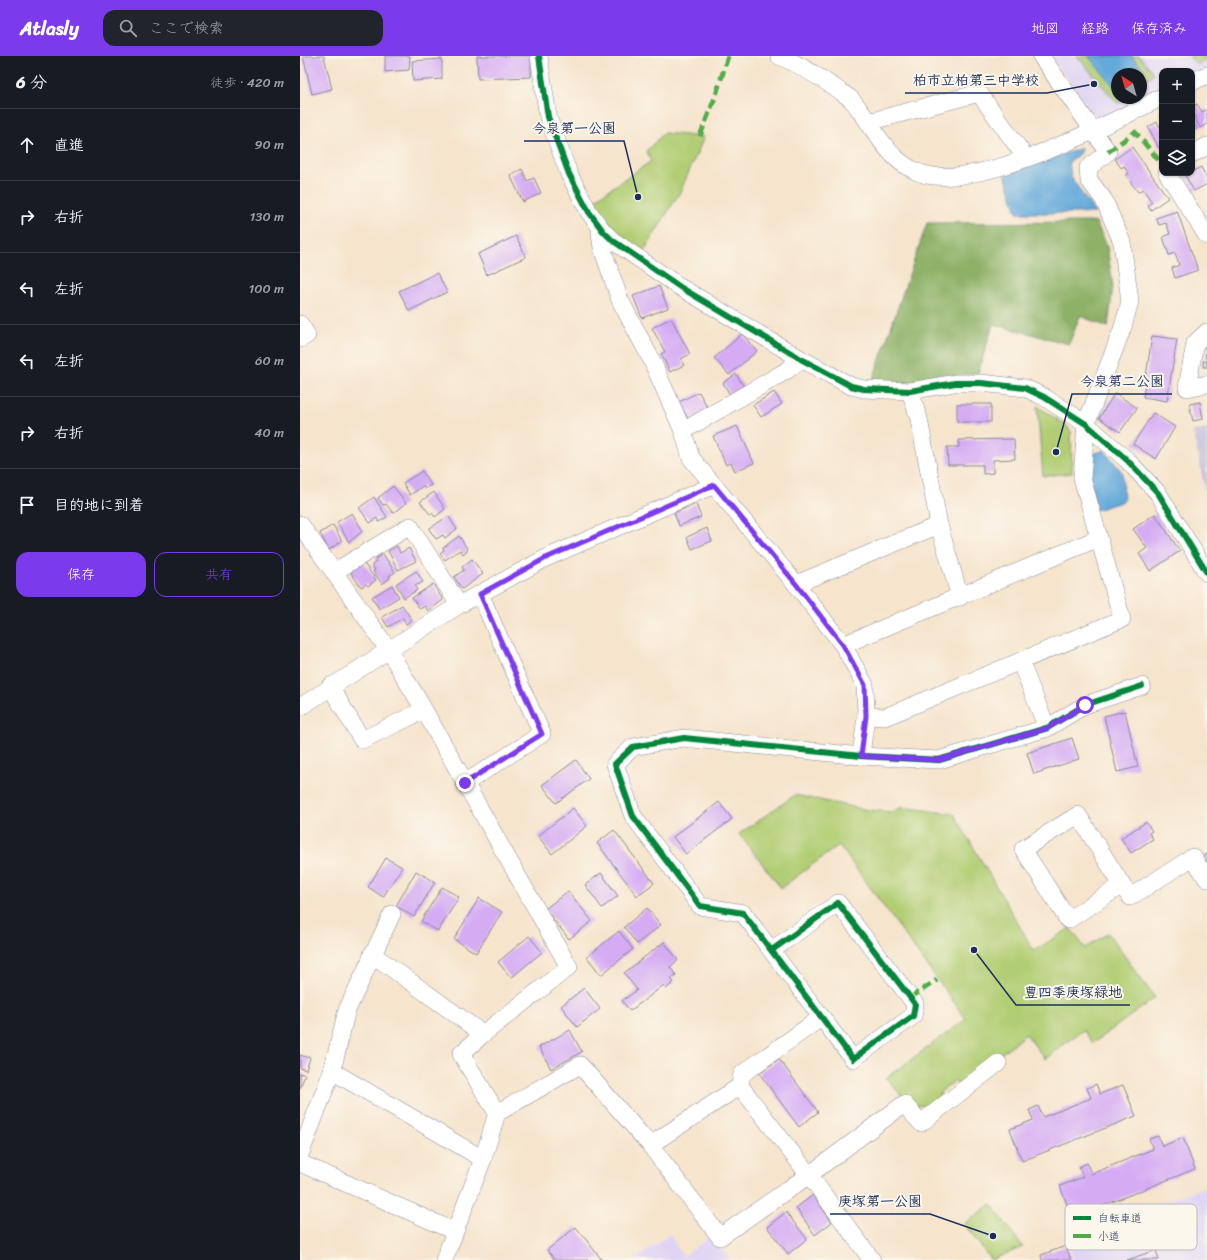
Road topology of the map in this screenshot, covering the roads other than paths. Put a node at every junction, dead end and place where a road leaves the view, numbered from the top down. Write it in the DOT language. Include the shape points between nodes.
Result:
graph roads {
  1 [pos="539,56"];
  2 [pos="1040,56"];
  3 [pos="787,58"];
  4 [pos="1207,75"];
  5 [pos="1195,81"];
  6 [pos="1159,99"];
  7 [pos="868,122"];
  8 [pos="1095,131"];
  9 [pos="1207,146"];
  10 [pos="1195,152"];
  11 [pos="1026,158"];
  12 [pos="1169,176"];
  13 [pos="603,231"];
  14 [pos="1207,236"];
  15 [pos="300,324"];
  16 [pos="1207,332"];
  17 [pos="300,339"];
  18 [pos="801,359"];
  19 [pos="1207,384"];
  20 [pos="910,391"];
  21 [pos="1086,424"];
  22 [pos="683,431"];
  23 [pos="714,485"];
  24 [pos="300,524"];
  25 [pos="939,525"];
  26 [pos="1099,538"];
  27 [pos="334,572"];
  28 [pos="1207,573"];
  29 [pos="796,584"];
  30 [pos="480,594"];
  31 [pos="960,597"];
  32 [pos="459,605"];
  33 [pos="843,645"];
  34 [pos="388,649"];
  35 [pos="1020,660"];
  36 [pos="330,686"];
  37 [pos="1142,686"];
  38 [pos="300,707"];
  39 [pos="424,710"];
  40 [pos="866,716"];
  41 [pos="1048,728"];
  42 [pos="861,756"];
  43 [pos="465,783"];
  44 [pos="1207,879"];
  45 [pos="1122,885"];
  46 [pos="392,914"];
  47 [pos="772,950"];
  48 [pos="372,954"];
  49 [pos="822,1017"];
  50 [pos="483,1034"];
  51 [pos="998,1063"];
  52 [pos="332,1071"];
  53 [pos="740,1086"];
  54 [pos="497,1113"];
  55 [pos="650,1145"];
  56 [pos="300,1155"];
  57 [pos="483,1159"];
  58 [pos="300,1164"];
  59 [pos="810,1175"];
  60 [pos="454,1231"];
  61 [pos="444,1260"];
  62 [pos="872,1260"];
  1 -- 13 [label="street" via="548,117 569,174"];
  2 -- 8 [label="street"];
  3 -- 7 [label="street" via="850,98"];
  4 -- 5 [label="street"];
  6 -- 8 [label="street"];
  7 -- 11 [label="street" via="894,156 923,174 964,174 1005,166"];
  7 -- 11 [label="street" via="979,93"];
  8 -- 11 [label="street"];
  8 -- 21 [label="street" via="1108,152 1088,168 1089,180 1104,200 1122,242 1130,301"];
  9 -- 10 [label="street"];
  12 -- 14 [label="street"];
  13 -- 18 [label="street" via="680,287"];
  13 -- 22 [label="street" via="600,233 602,248 620,300 652,361"];
  15 -- 17 [label="street" via="306,335"];
  16 -- 19 [label="street" via="1195,343 1187,388"];
  18 -- 20 [label="street" via="851,386"];
  18 -- 22 [label="street" via="786,372"];
  20 -- 21 [label="street" via="955,383 1025,388"];
  20 -- 25 [label="street" via="920,418"];
  21 -- 26 [label="street" via="1082,478"];
  21 -- 28 [label="street" via="1127,460 1158,493"];
  22 -- 23 [label="street" via="691,458"];
  23 -- 29 [label="street"];
  23 -- 30 [label="street" via="546,558"];
  24 -- 27 [label="street"];
  25 -- 29 [label="street"];
  25 -- 31 [label="street"];
  26 -- 31 [label="street"];
  26 -- 35 [label="street" via="1122,620"];
  27 -- 32 [label="street" via="410,526"];
  27 -- 34 [label="street"];
  29 -- 33 [label="street"];
  30 -- 32 [label="street"];
  30 -- 43 [label="street" via="542,734"];
  31 -- 33 [label="street"];
  32 -- 34 [label="street"];
  33 -- 40 [label="street" via="865,685"];
  34 -- 36 [label="street"];
  34 -- 39 [label="street"];
  35 -- 40 [label="street" via="885,717"];
  35 -- 41 [label="street"];
  36 -- 38 [label="street"];
  36 -- 39 [label="street" via="362,740"];
  37 -- 41 [label="street" via="1085,705"];
  39 -- 43 [label="street"];
  40 -- 42 [label="street"];
  41 -- 42 [label="street" via="939,760"];
  42 -- 47 [label="street" via="684,738 633,747 615,764 634,816 700,906 743,913"];
  43 -- 50 [label="street" via="569,967"];
  44 -- 45 [label="street" via="1193,858 1130,896"];
  45 -- 45 [label="street" via="1068,920 1024,849 1078,815"];
  46 -- 48 [label="street"];
  47 -- 49 [label="street"];
  47 -- 49 [label="street" via="838,903 915,1004 913,1016 853,1060"];
  48 -- 50 [label="street"];
  48 -- 52 [label="street" via="347,1010"];
  49 -- 53 [label="street" via="742,1074"];
  50 -- 54 [label="street" via="461,1054"];
  51 -- 59 [label="street" via="921,1123 904,1104"];
  52 -- 56 [label="street"];
  52 -- 57 [label="street"];
  53 -- 55 [label="street"];
  53 -- 59 [label="street"];
  54 -- 55 [label="street" via="580,1065"];
  54 -- 57 [label="street"];
  55 -- 59 [label="street" via="720,1237"];
  57 -- 60 [label="street"];
  58 -- 60 [label="street"];
  59 -- 62 [label="street"];
  60 -- 61 [label="street"];
}
